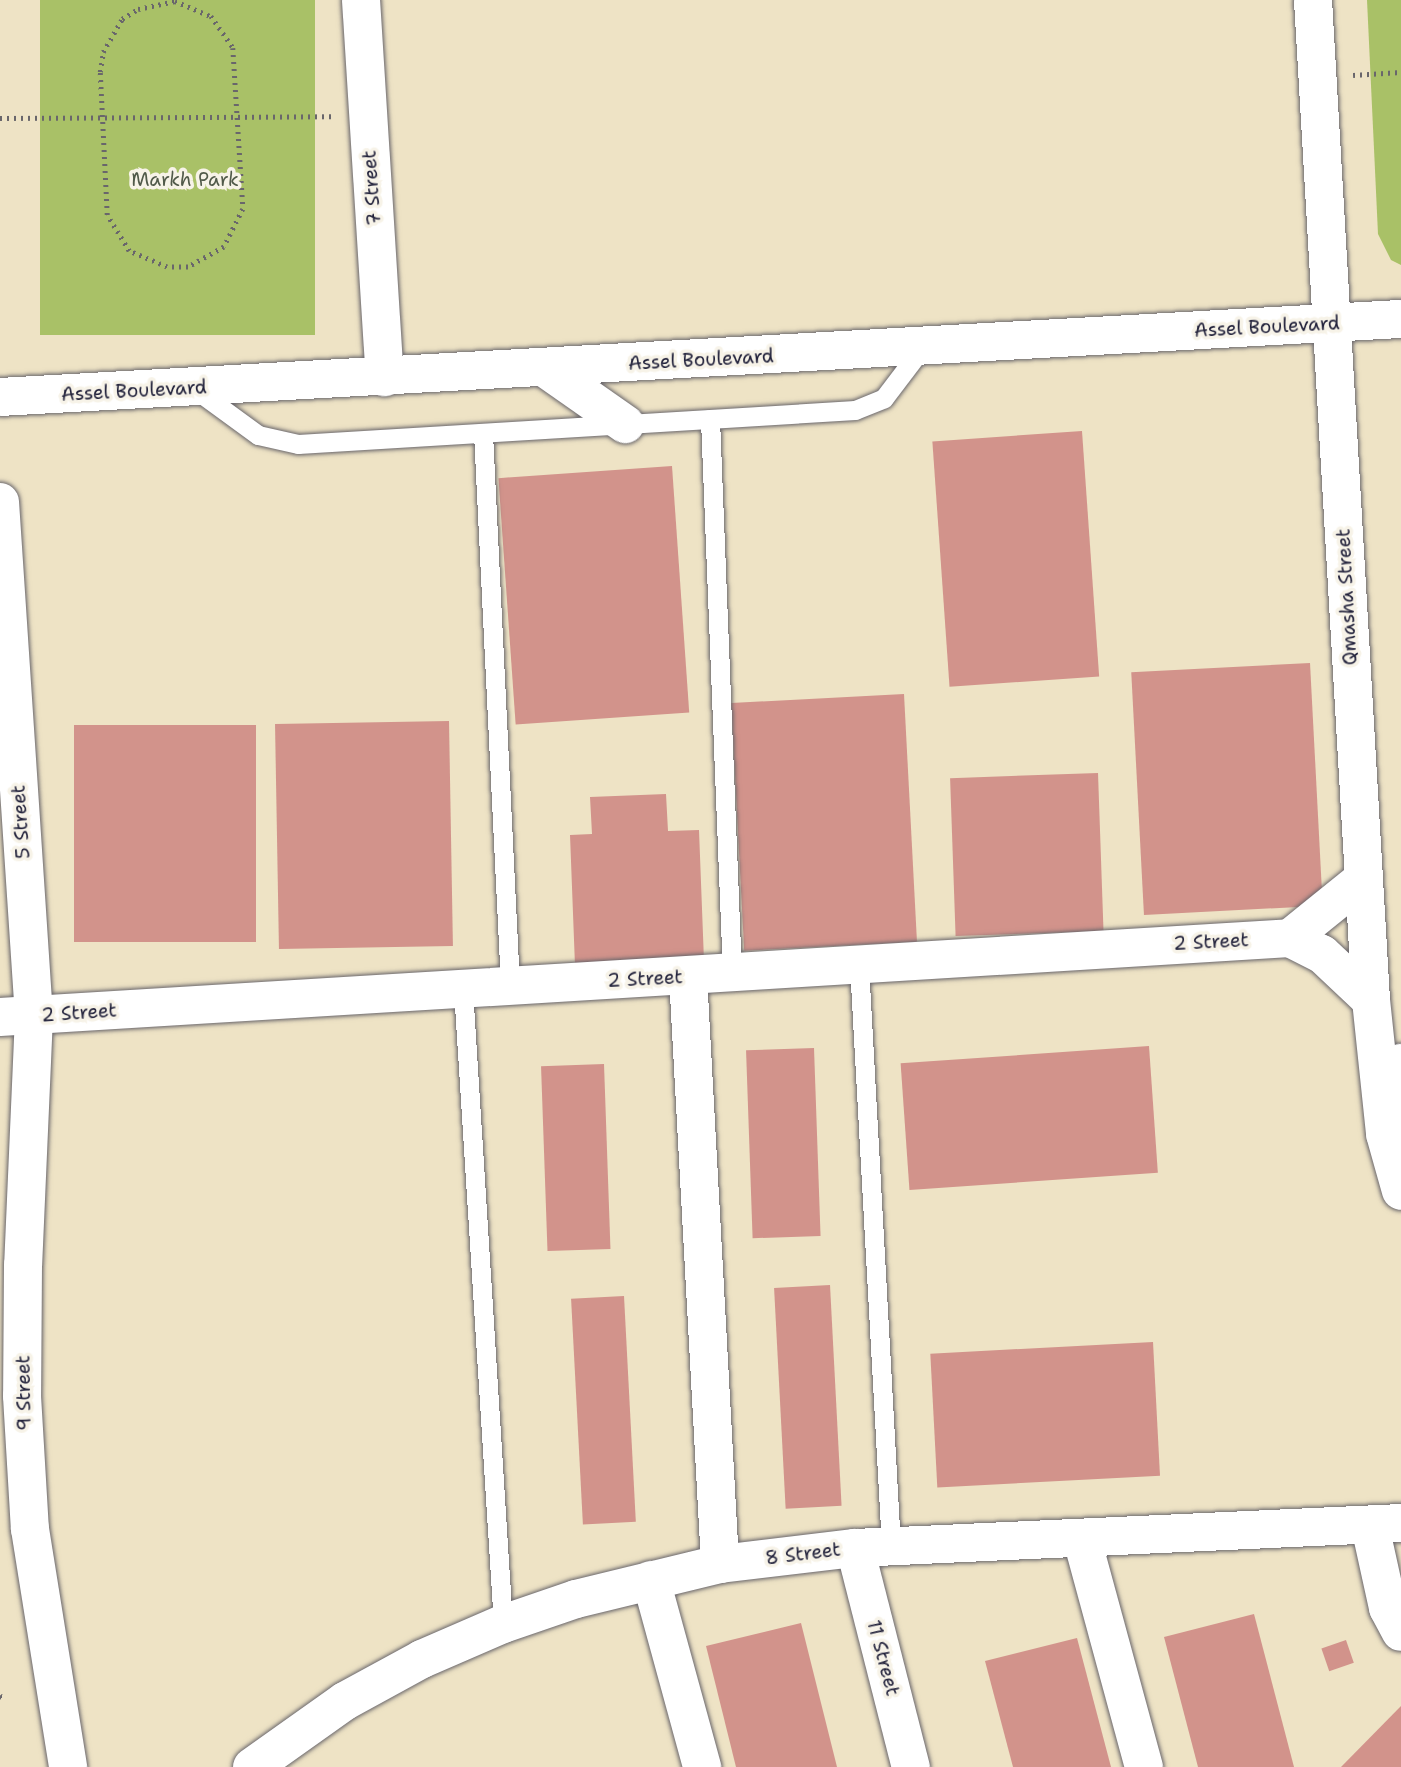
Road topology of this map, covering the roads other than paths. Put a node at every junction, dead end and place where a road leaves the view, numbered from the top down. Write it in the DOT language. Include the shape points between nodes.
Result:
graph roads {
  1 [pos="360,0"];
  2 [pos="1313,0"];
  3 [pos="1401,319"];
  4 [pos="1332,323"];
  5 [pos="922,348"];
  6 [pos="545,368"];
  7 [pos="384,377"];
  8 [pos="194,388"];
  9 [pos="0,397"];
  10 [pos="710,419"];
  11 [pos="625,424"];
  12 [pos="483,433"];
  13 [pos="0,502"];
  14 [pos="1363,879"];
  15 [pos="1290,938"];
  16 [pos="859,965"];
  17 [pos="732,973"];
  18 [pos="688,976"];
  19 [pos="510,986"];
  20 [pos="463,989"];
  21 [pos="1371,1000"];
  22 [pos="17,1017"];
  23 [pos="1401,1063"];
  24 [pos="1385,1134"];
  25 [pos="1401,1191"];
  26 [pos="1385,1524"];
  27 [pos="1082,1539"];
  28 [pos="873,1548"];
  29 [pos="720,1564"];
  30 [pos="650,1580"];
  31 [pos="503,1623"];
  32 [pos="1401,1632"];
  33 [pos="261,1764"];
  34 [pos="68,1767"];
  35 [pos="702,1767"];
  36 [pos="911,1767"];
  37 [pos="1144,1767"];
  1 -- 7 [label="street, 7 Street"];
  2 -- 4 [label="street, Qmasha Street"];
  3 -- 4 [label="street, Assel Boulevard"];
  4 -- 5 [label="street, Assel Boulevard"];
  4 -- 14 [label="street, Qmasha Street"];
  5 -- 6 [label="street, Assel Boulevard"];
  5 -- 10 [label="lane" via="896,386 870,405"];
  6 -- 7 [label="street, Assel Boulevard"];
  6 -- 11 [label="street"];
  7 -- 8 [label="street, Assel Boulevard"];
  8 -- 9 [label="street, Assel Boulevard"];
  8 -- 12 [label="lane" via="258,435 284,444"];
  10 -- 11 [label="lane"];
  10 -- 17 [label="lane"];
  11 -- 12 [label="lane"];
  12 -- 19 [label="lane"];
  13 -- 22 [label="street, 5 Street"];
  14 -- 15 [label="street"];
  14 -- 21 [label="street, Qmasha Street"];
  15 -- 16 [label="street, 2 Street"];
  15 -- 21 [label="street" via="1322,954"];
  16 -- 17 [label="street, 2 Street"];
  16 -- 28 [label="lane"];
  17 -- 18 [label="street, 2 Street"];
  18 -- 19 [label="street, 2 Street"];
  18 -- 29 [label="street"];
  19 -- 20 [label="street, 2 Street"];
  20 -- 22 [label="street, 2 Street"];
  20 -- 31 [label="lane"];
  21 -- 24 [label="street, Qmasha Street"];
  22 -- 34 [label="street, 9 Street" via="22,1396 30,1529"];
  23 -- 24 [label="street"];
  24 -- 25 [label="street, Qmasha Street"];
  26 -- 27 [label="street, 8 Street"];
  26 -- 32 [label="street" via="1388,1608"];
  27 -- 28 [label="street, 8 Street"];
  27 -- 37 [label="street"];
  28 -- 29 [label="street, 8 Street"];
  28 -- 36 [label="street, 11 Street"];
  29 -- 30 [label="street, 8 Street"];
  30 -- 31 [label="street, 8 Street"];
  30 -- 35 [label="street"];
  31 -- 33 [label="street, 8 Street" via="422,1659 345,1701"];
}
